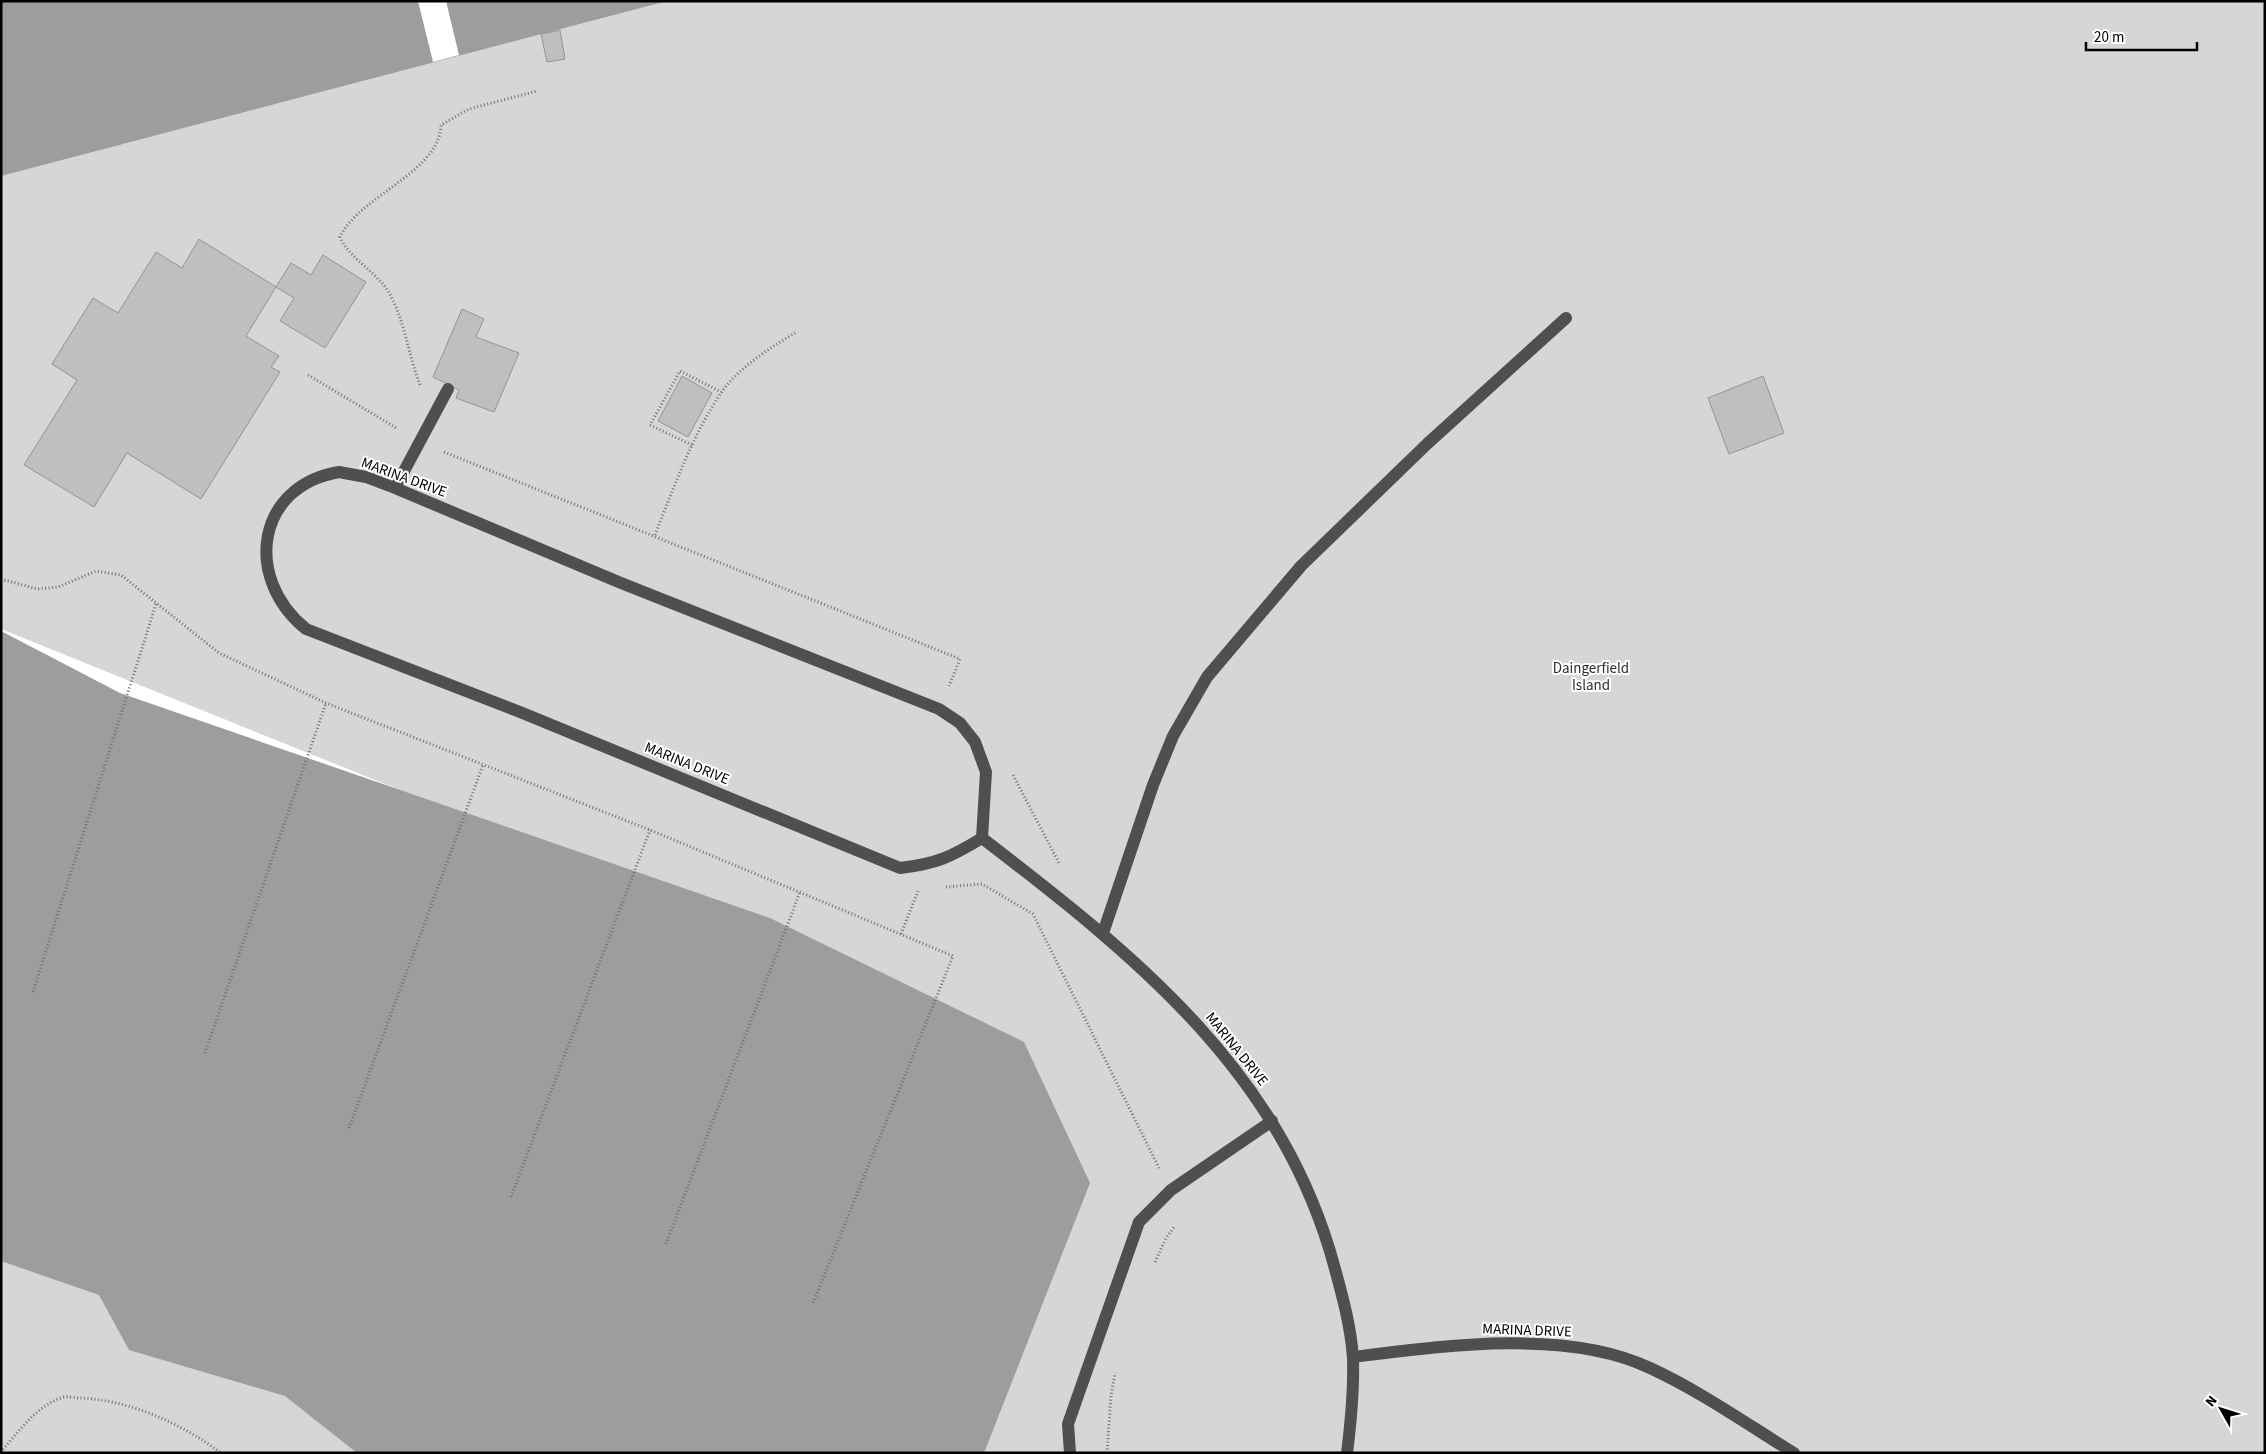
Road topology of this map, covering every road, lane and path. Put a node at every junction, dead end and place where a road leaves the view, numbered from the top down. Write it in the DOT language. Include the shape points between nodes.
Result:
graph roads {
  1 [pos="537,91"];
  2 [pos="1566,318"];
  3 [pos="797,332"];
  4 [pos="308,375"];
  5 [pos="448,389"];
  6 [pos="721,392"];
  7 [pos="437,410"];
  8 [pos="420,442"];
  9 [pos="692,445"];
  10 [pos="395,488"];
  11 [pos="654,535"];
  12 [pos="1,579"];
  13 [pos="156,604"];
  14 [pos="948,689"];
  15 [pos="326,703"];
  16 [pos="483,765"];
  17 [pos="1012,773"];
  18 [pos="650,830"];
  19 [pos="982,838"];
  20 [pos="1062,869"];
  21 [pos="937,888"];
  22 [pos="919,889"];
  23 [pos="800,892"];
  24 [pos="1103,933"];
  25 [pos="901,934"];
  26 [pos="33,992"];
  27 [pos="205,1052"];
  28 [pos="1272,1121"];
  29 [pos="350,1128"];
  30 [pos="1160,1170"];
  31 [pos="511,1197"];
  32 [pos="1180,1218"];
  33 [pos="666,1244"];
  34 [pos="1154,1263"];
  35 [pos="813,1304"];
  36 [pos="1353,1357"];
  37 [pos="1117,1365"];
  38 [pos="1,1452"];
  39 [pos="220,1453"];
  40 [pos="1070,1453"];
  41 [pos="1107,1453"];
  42 [pos="1348,1453"];
  43 [pos="1794,1453"];
  1 -- 7 [label="path" via="469,109 441,124 441,137 414,170 354,217 340,237 344,246 374,273 387,290 399,312 425,398"];
  2 -- 24 [label="street" via="1426,444 1301,566 1207,677 1173,736 1153,785"];
  3 -- 6 [label="path" via="773,345"];
  4 -- 8 [label="path"];
  5 -- 7 [label="street"];
  6 -- 9 [label="path"];
  6 -- 9 [label="path" via="680,371 650,425"];
  7 -- 8 [label="street"];
  8 -- 10 [label="street"];
  8 -- 11 [label="path"];
  9 -- 11 [label="path"];
  10 -- 19 [label="street, MARINA DRIVE" via="621,583 939,709 960,722 975,742 986,772"];
  10 -- 19 [label="street, MARINA DRIVE" via="366,477 339,472 321,475 302,485 287,499 273,521 264,551 270,582 292,618 306,629 520,712 900,868 928,865 945,859"];
  11 -- 14 [label="path" via="960,659"];
  12 -- 13 [label="path" via="37,590 58,587 96,571 121,575"];
  13 -- 15 [label="path" via="219,653"];
  13 -- 26 [label="path"];
  15 -- 16 [label="path"];
  15 -- 27 [label="path"];
  16 -- 18 [label="path"];
  16 -- 29 [label="path"];
  17 -- 20 [label="path"];
  18 -- 23 [label="path"];
  18 -- 31 [label="path"];
  19 -- 24 [label="street, MARINA DRIVE"];
  21 -- 30 [label="path" via="982,884 1033,914"];
  22 -- 25 [label="path"];
  23 -- 25 [label="path"];
  23 -- 33 [label="path"];
  24 -- 28 [label="street, MARINA DRIVE" via="1195,1021 1230,1062"];
  25 -- 35 [label="path" via="952,956"];
  28 -- 36 [label="street, MARINA DRIVE" via="1301,1172 1325,1234 1349,1322"];
  28 -- 40 [label="street" via="1171,1190 1139,1222 1068,1424"];
  32 -- 34 [label="path"];
  36 -- 42 [label="street, MARINA DRIVE"];
  36 -- 43 [label="street, MARINA DRIVE" via="1446,1346 1512,1343 1604,1353 1649,1367"];
  37 -- 41 [label="path" via="1111,1395"];
  38 -- 39 [label="path" via="44,1407 65,1397 97,1398 147,1411"];
}
